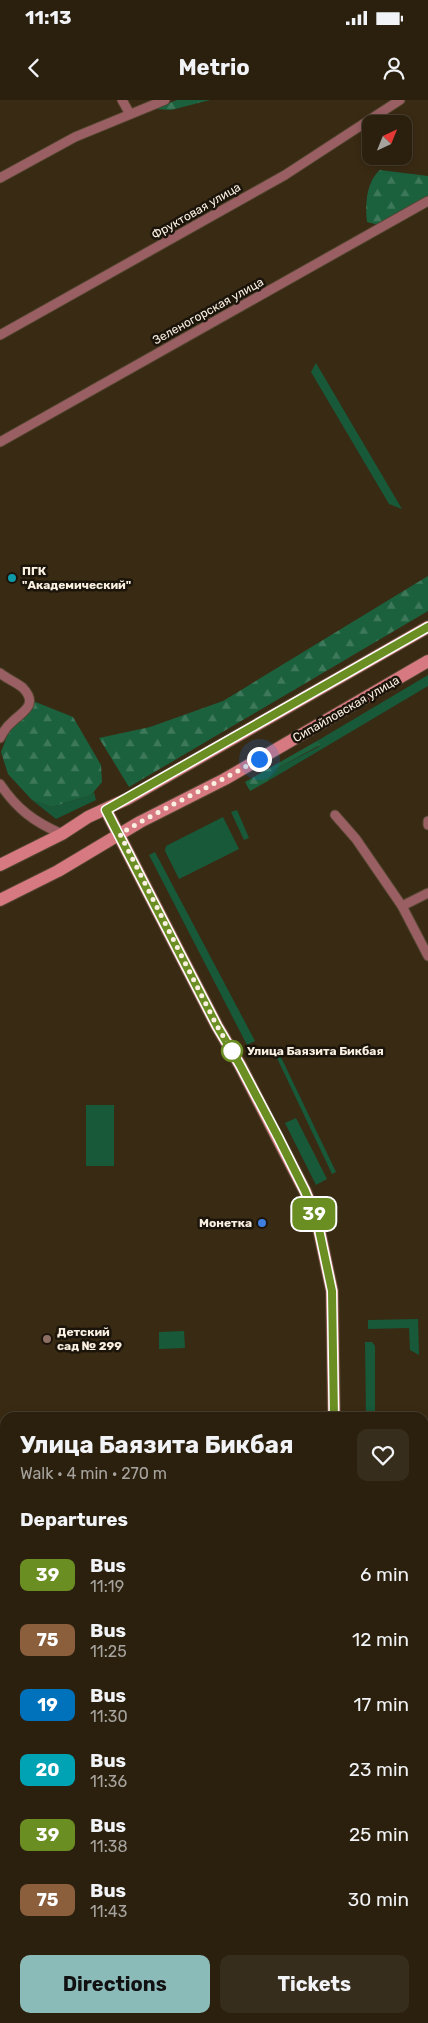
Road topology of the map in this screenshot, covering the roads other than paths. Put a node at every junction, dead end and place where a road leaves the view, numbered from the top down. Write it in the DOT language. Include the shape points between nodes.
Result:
graph roads {
  1 [pos="122,100"];
  2 [pos="165,100"];
  3 [pos="400,100"];
  4 [pos="130,114"];
  5 [pos="0,178"];
  6 [pos="428,201"];
  7 [pos="0,335"];
  8 [pos="0,442"];
  9 [pos="428,627"];
  10 [pos="428,661"];
  11 [pos="0,673"];
  12 [pos="0,738"];
  13 [pos="0,784"];
  14 [pos="106,810"];
  15 [pos="336,815"];
  16 [pos="62,834"];
  17 [pos="120,834"];
  18 [pos="0,865"];
  19 [pos="428,893"];
  20 [pos="0,900"];
  21 [pos="402,906"];
  22 [pos="428,956"];
  23 [pos="334,1412"];
  1 -- 4 [label="street"];
  2 -- 4 [label="street"];
  3 -- 7 [label="street, Фруктовая улица" via="284,175"];
  4 -- 5 [label="street" via="75,136"];
  6 -- 8 [label="street, Зеленогорская улица"];
  9 -- 14 [label="main road"];
  10 -- 17 [label="main road, Сипайловская улица" via="225,779"];
  11 -- 12 [label="street" via="23,688 29,702 27,710"];
  13 -- 16 [label="street" via="20,809 40,824"];
  14 -- 16 [label="main road"];
  14 -- 17 [label="main road"];
  15 -- 21 [label="street"];
  16 -- 18 [label="main road"];
  17 -- 20 [label="main road, Сипайловская улица" via="58,871"];
  17 -- 23 [label="main road" via="217,1026 278,1137 317,1220 332,1291"];
  19 -- 21 [label="street"];
  21 -- 22 [label="street"];
}
